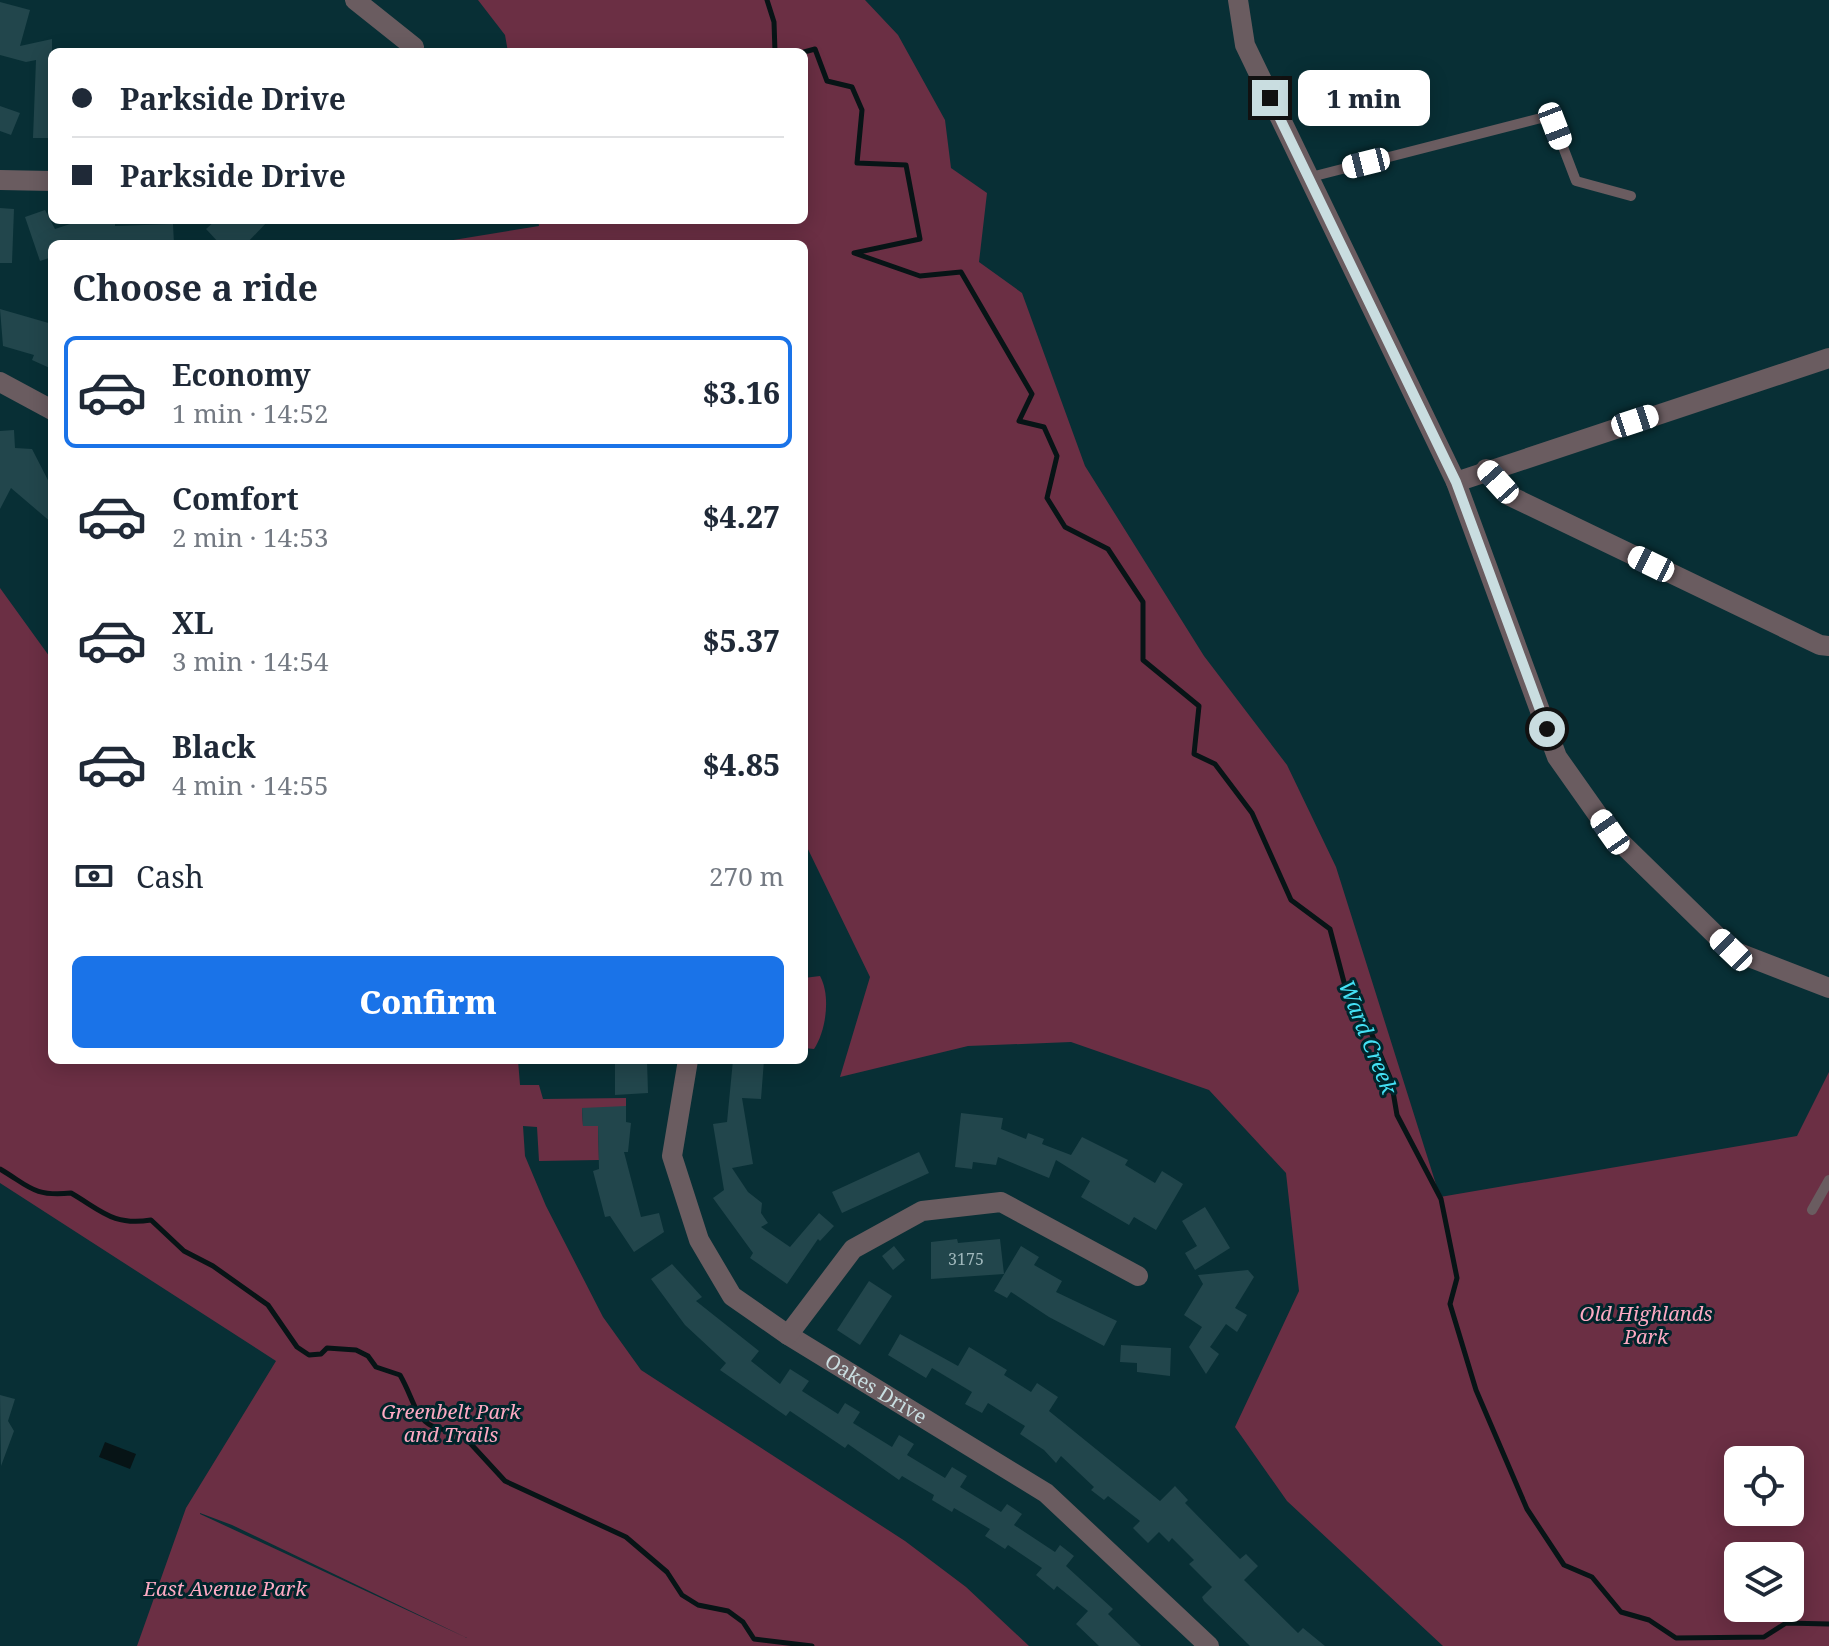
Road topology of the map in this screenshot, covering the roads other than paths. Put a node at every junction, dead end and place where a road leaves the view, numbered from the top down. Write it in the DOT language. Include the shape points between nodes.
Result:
graph roads {
  1 [pos="355,0"];
  2 [pos="1238,0"];
  3 [pos="414,47"];
  4 [pos="1307,178"];
  5 [pos="0,180"];
  6 [pos="48,181"];
  7 [pos="1631,196"];
  8 [pos="1829,358"];
  9 [pos="0,382"];
  10 [pos="48,408"];
  11 [pos="1486,469"];
  12 [pos="1456,482"];
  13 [pos="1829,646"];
  14 [pos="1829,988"];
  15 [pos="687,1064"];
  16 [pos="1829,1180"];
  17 [pos="1812,1210"];
  18 [pos="1138,1276"];
  19 [pos="788,1335"];
  20 [pos="1209,1646"];
  1 -- 3 [label="street"];
  2 -- 4 [label="street" via="1245,45"];
  4 -- 7 [label="lane" via="1541,118 1555,126 1576,181"];
  4 -- 12 [label="street"];
  5 -- 6 [label="street"];
  8 -- 11 [label="street"];
  9 -- 10 [label="street"];
  11 -- 12 [label="street"];
  11 -- 13 [label="street" via="1510,496"];
  12 -- 14 [label="street" via="1557,757 1610,832 1731,950"];
  15 -- 19 [label="street, Oakes Drive" via="672,1156 699,1240 732,1296"];
  16 -- 17 [label="lane"];
  18 -- 19 [label="street" via="1001,1202 922,1211 853,1249"];
  19 -- 20 [label="street, Oakes Drive" via="1046,1493"];
}
